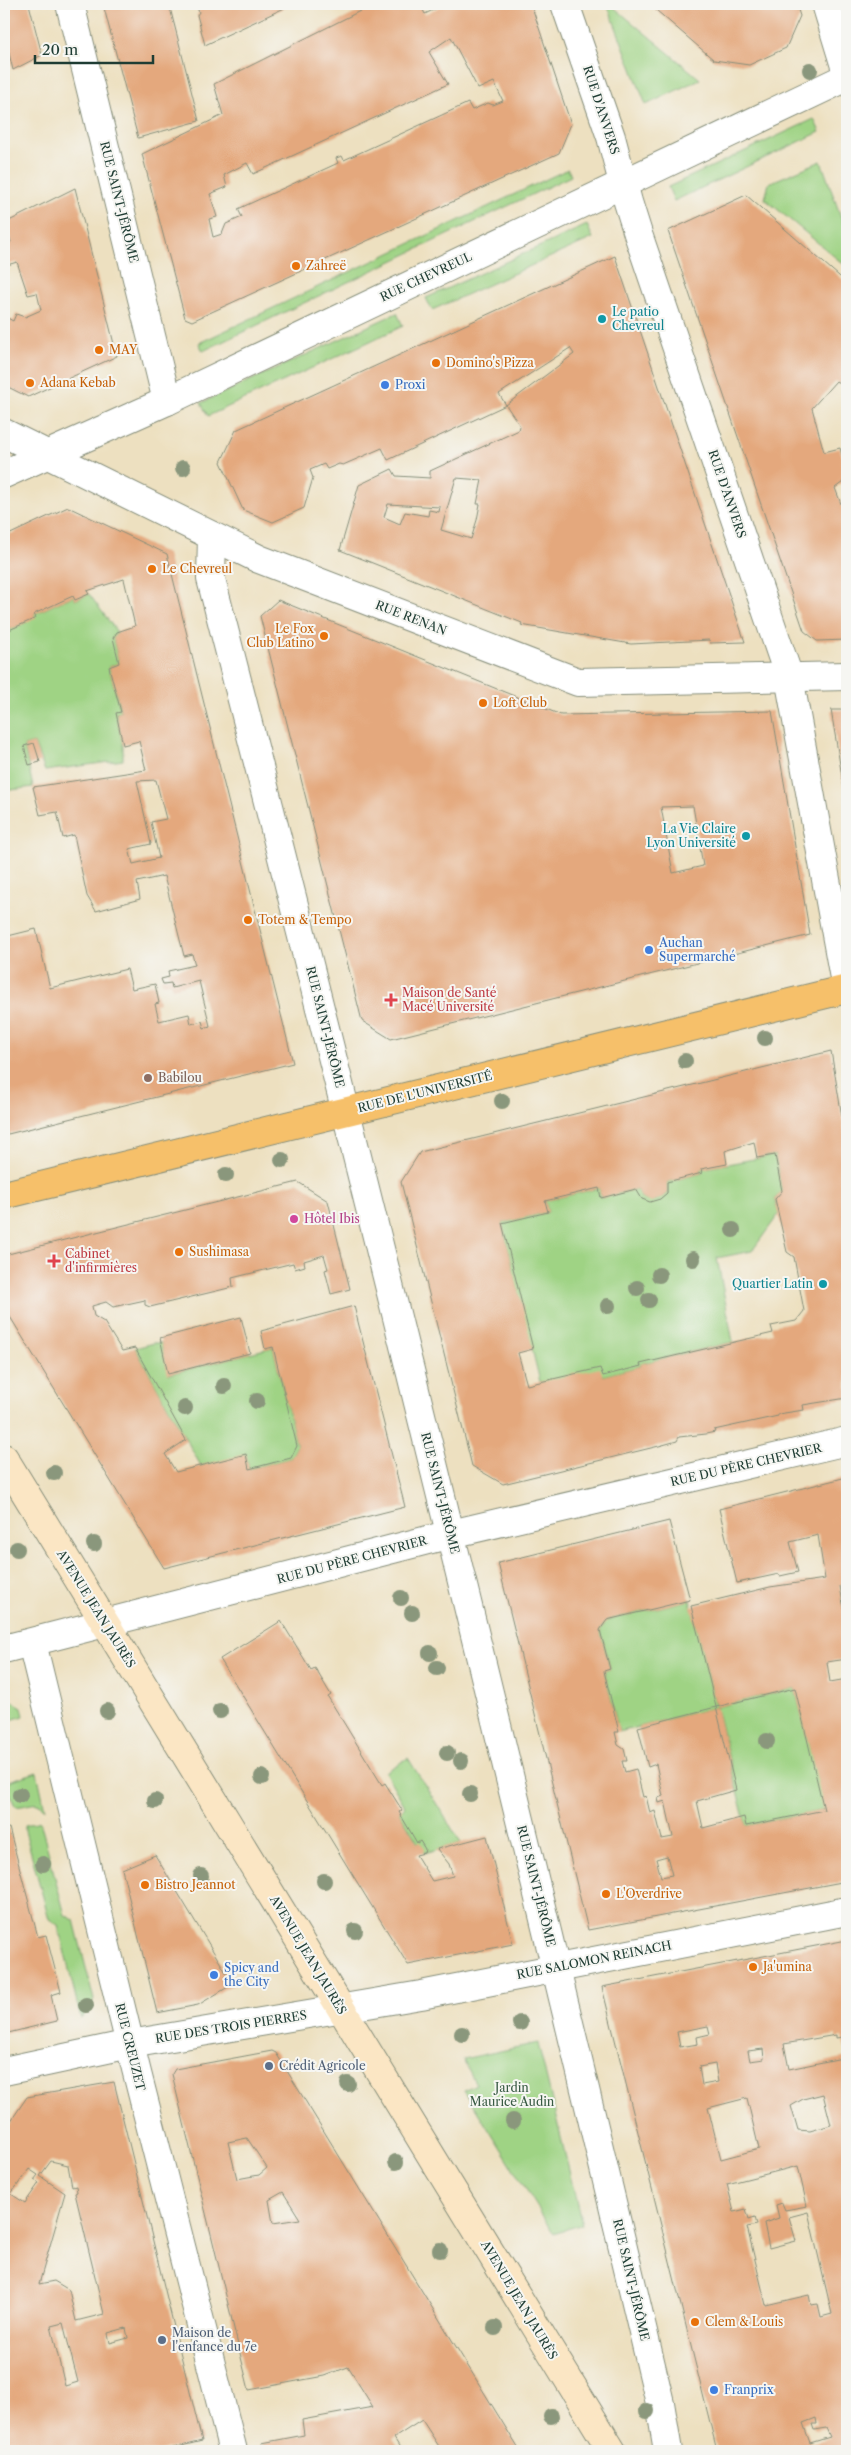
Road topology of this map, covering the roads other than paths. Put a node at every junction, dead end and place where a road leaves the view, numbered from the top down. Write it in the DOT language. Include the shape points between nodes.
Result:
graph roads {
  1 [pos="70,4"];
  2 [pos="565,4"];
  3 [pos="826,4"];
  4 [pos="847,73"];
  5 [pos="847,77"];
  6 [pos="624,184"];
  7 [pos="167,401"];
  8 [pos="4,433"];
  9 [pos="47,455"];
  10 [pos="4,474"];
  11 [pos="212,536"];
  12 [pos="847,676"];
  13 [pos="789,677"];
  14 [pos="847,991"];
  15 [pos="346,1111"];
  16 [pos="4,1195"];
  17 [pos="847,1441"];
  18 [pos="4,1458"];
  19 [pos="451,1534"];
  20 [pos="105,1623"];
  21 [pos="32,1642"];
  22 [pos="4,1649"];
  23 [pos="847,1911"];
  24 [pos="556,1968"];
  25 [pos="341,2010"];
  26 [pos="130,2044"];
  27 [pos="8,2076"];
  28 [pos="233,2451"];
  29 [pos="612,2451"];
  30 [pos="668,2451"];
  1 -- 7 [label="street, RUE SAINT-JÉRÔME"];
  2 -- 6 [label="street, RUE D'ANVERS"];
  3 -- 4 [label="street"];
  5 -- 6 [label="street, RUE CHEVREUL"];
  6 -- 7 [label="street, RUE CHEVREUL"];
  6 -- 13 [label="street, RUE D'ANVERS" via="639,237"];
  7 -- 9 [label="street, RUE CHEVREUL"];
  8 -- 9 [label="street, RUE RENAN"];
  9 -- 10 [label="street, RUE CHEVREUL"];
  9 -- 11 [label="street, RUE RENAN"];
  11 -- 13 [label="street, RUE RENAN" via="259,559 578,682"];
  11 -- 15 [label="street, RUE SAINT-JÉRÔME" via="211,579"];
  12 -- 13 [label="street, RUE RENAN"];
  13 -- 14 [label="street, RUE D'ANVERS"];
  14 -- 15 [label="main road, RUE DE L'UNIVERSITÉ"];
  15 -- 16 [label="main road, RUE DE L'UNIVERSITÉ"];
  15 -- 19 [label="street, RUE SAINT-JÉRÔME"];
  17 -- 19 [label="street, RUE DU PÈRE CHEVRIER"];
  18 -- 20 [label="main road, AVENUE JEAN JAURÈS"];
  19 -- 20 [label="street, RUE DU PÈRE CHEVRIER"];
  19 -- 24 [label="street, RUE SAINT-JÉRÔME"];
  20 -- 21 [label="street, RUE DU PÈRE CHEVRIER"];
  20 -- 25 [label="main road, AVENUE JEAN JAURÈS"];
  21 -- 22 [label="street, RUE DU PÈRE CHEVRIER"];
  21 -- 26 [label="street, RUE CREUZET"];
  23 -- 24 [label="street, RUE SALOMON REINACH"];
  24 -- 25 [label="street, RUE SALOMON REINACH"];
  24 -- 30 [label="street, RUE SAINT-JÉRÔME" via="660,2403"];
  25 -- 26 [label="street, RUE DES TROIS PIERRES"];
  25 -- 29 [label="main road, AVENUE JEAN JAURÈS"];
  26 -- 27 [label="street, RUE DES TROIS PIERRES"];
  26 -- 28 [label="street, RUE CREUZET"];
}
